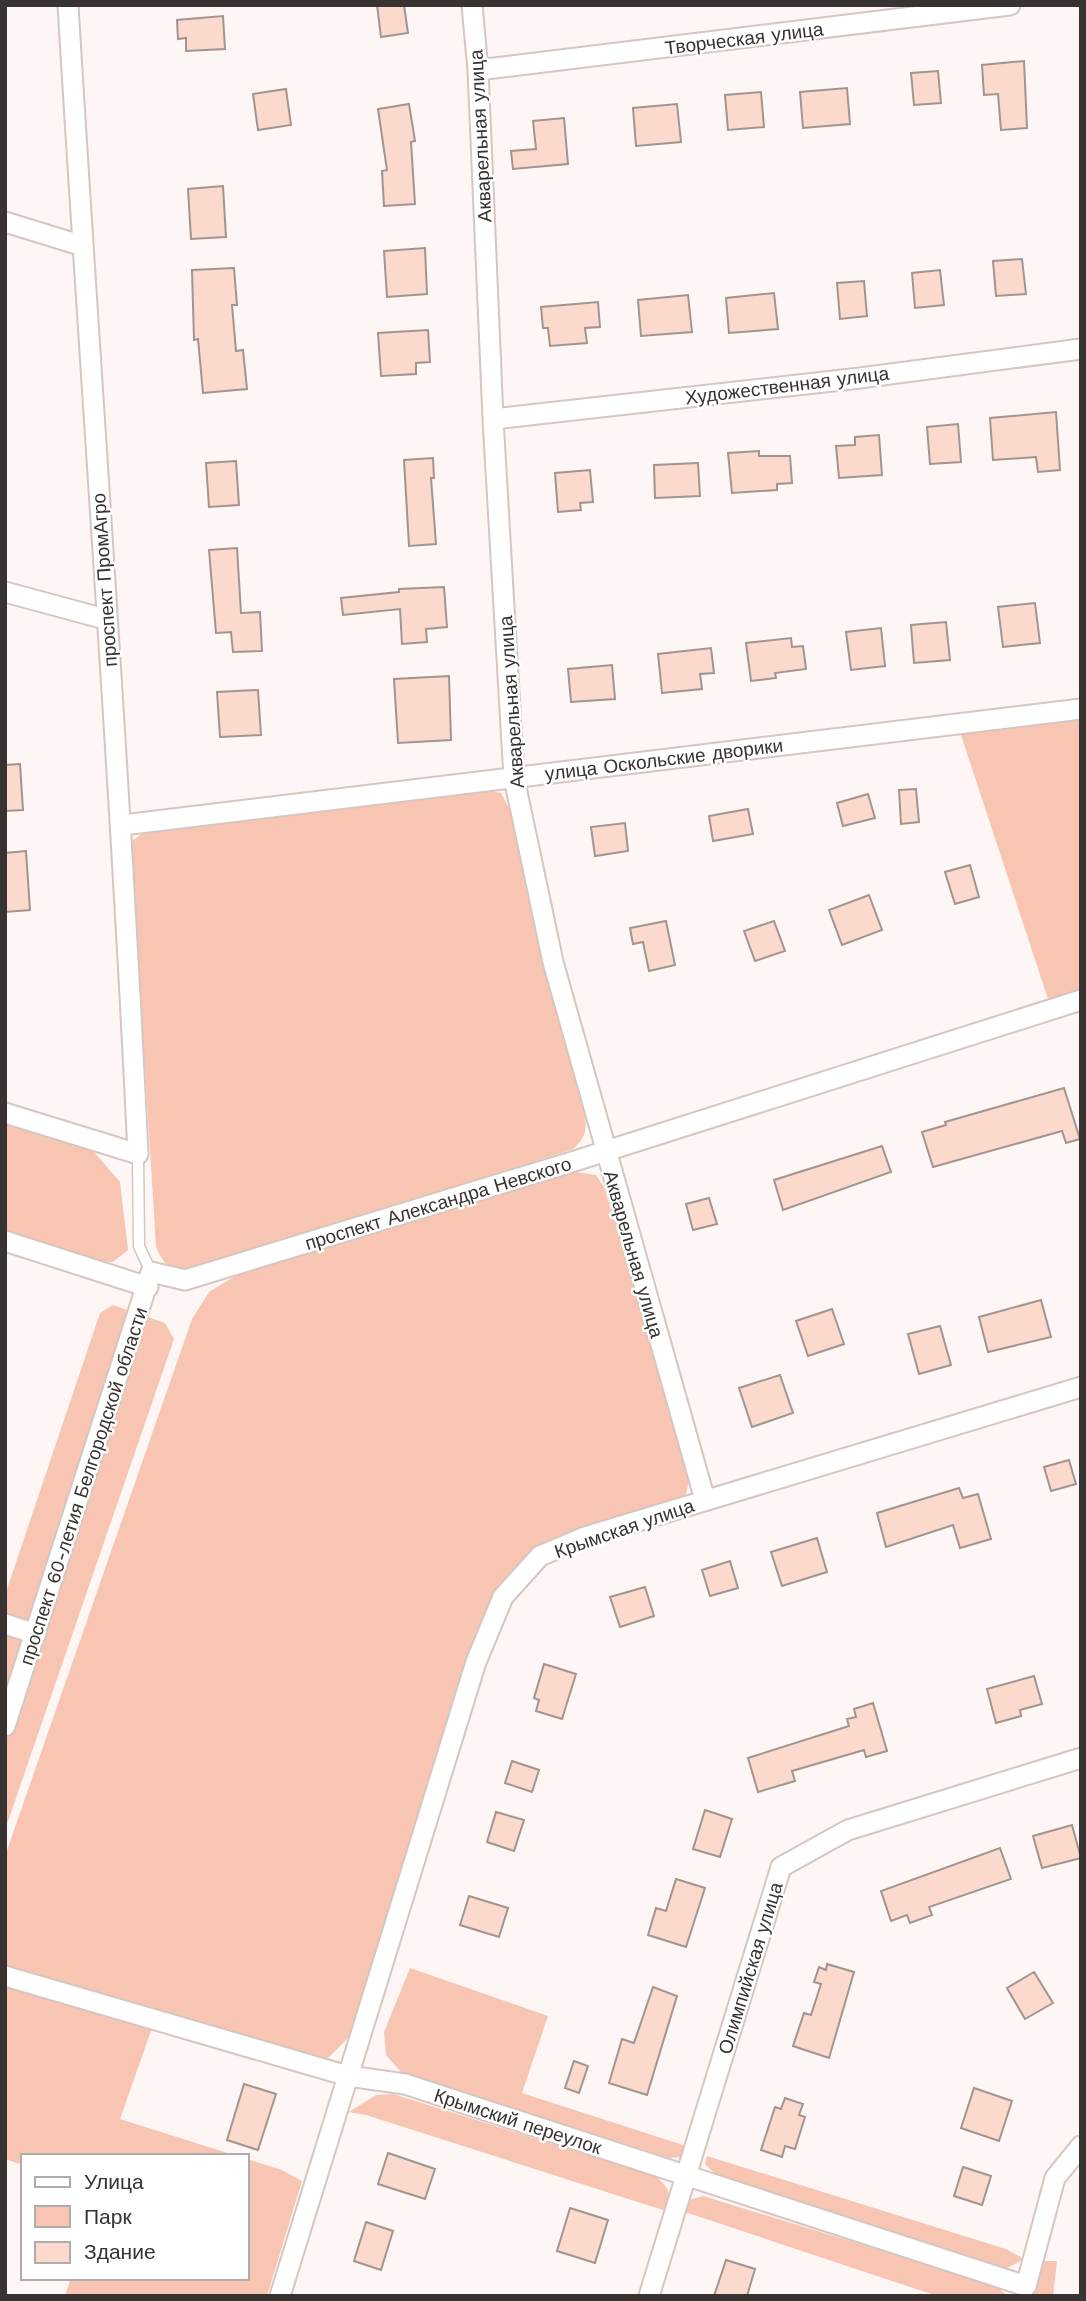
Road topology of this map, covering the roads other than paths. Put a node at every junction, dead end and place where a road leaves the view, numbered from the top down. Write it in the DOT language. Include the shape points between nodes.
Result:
graph roads {
  1 [pos="68,5"];
  2 [pos="472,5"];
  3 [pos="1010,5"];
  4 [pos="478,70"];
  5 [pos="5,222"];
  6 [pos="83,246"];
  7 [pos="1081,349"];
  8 [pos="493,419"];
  9 [pos="5,592"];
  10 [pos="105,619"];
  11 [pos="1081,709"];
  12 [pos="514,778"];
  13 [pos="123,825"];
  14 [pos="1081,1000"];
  15 [pos="5,1113"];
  16 [pos="604,1152"];
  17 [pos="138,1154"];
  18 [pos="5,1241"];
  19 [pos="149,1279"];
  20 [pos="1081,1387"];
  21 [pos="705,1500"];
  22 [pos="5,1624"];
  23 [pos="36,1634"];
  24 [pos="5,1726"];
  25 [pos="1081,1758"];
  26 [pos="5,1976"];
  27 [pos="348,2076"];
  28 [pos="1081,2146"];
  29 [pos="687,2175"];
  30 [pos="1025,2291"];
  31 [pos="280,2296"];
  32 [pos="649,2296"];
  1 -- 6 [label="street, проспект ПромАгро"];
  2 -- 4 [label="street, Акварельная улица"];
  3 -- 4 [label="street, Творческая улица"];
  4 -- 8 [label="street, Акварельная улица"];
  5 -- 6 [label="street"];
  6 -- 10 [label="street, проспект ПромАгро"];
  7 -- 8 [label="street, Художественная улица"];
  8 -- 12 [label="street, Акварельная улица"];
  9 -- 10 [label="street"];
  10 -- 13 [label="street, проспект ПромАгро"];
  11 -- 12 [label="street, улица Оскольские дворики"];
  12 -- 13 [label="street, улица Оскольские дворики"];
  12 -- 16 [label="street, Акварельная улица" via="553,962"];
  13 -- 17 [label="street, проспект ПромАгро"];
  14 -- 16 [label="street, проспект Александра Невского"];
  15 -- 17 [label="street"];
  16 -- 19 [label="street, проспект Александра Невского" via="185,1280"];
  16 -- 21 [label="street, Акварельная улица"];
  17 -- 19 [label="lane" via="139,1246"];
  18 -- 19 [label="street, проспект Александра Невского"];
  19 -- 23 [label="street, проспект 60-летия Белгородской области"];
  20 -- 21 [label="street, Крымская улица"];
  21 -- 27 [label="street, Крымская улица" via="585,1537 540,1556 503,1597 477,1662"];
  22 -- 23 [label="street"];
  23 -- 24 [label="street, проспект 60-летия Белгородской области"];
  25 -- 29 [label="street, Олимпийская улица" via="848,1830 781,1867"];
  26 -- 27 [label="street, Крымский переулок"];
  27 -- 29 [label="street, Крымский переулок" via="405,2084"];
  27 -- 31 [label="street, Крымская улица"];
  28 -- 30 [label="street" via="1055,2178"];
  29 -- 30 [label="street, Крымский переулок"];
  29 -- 32 [label="street, Олимпийская улица"];
}
